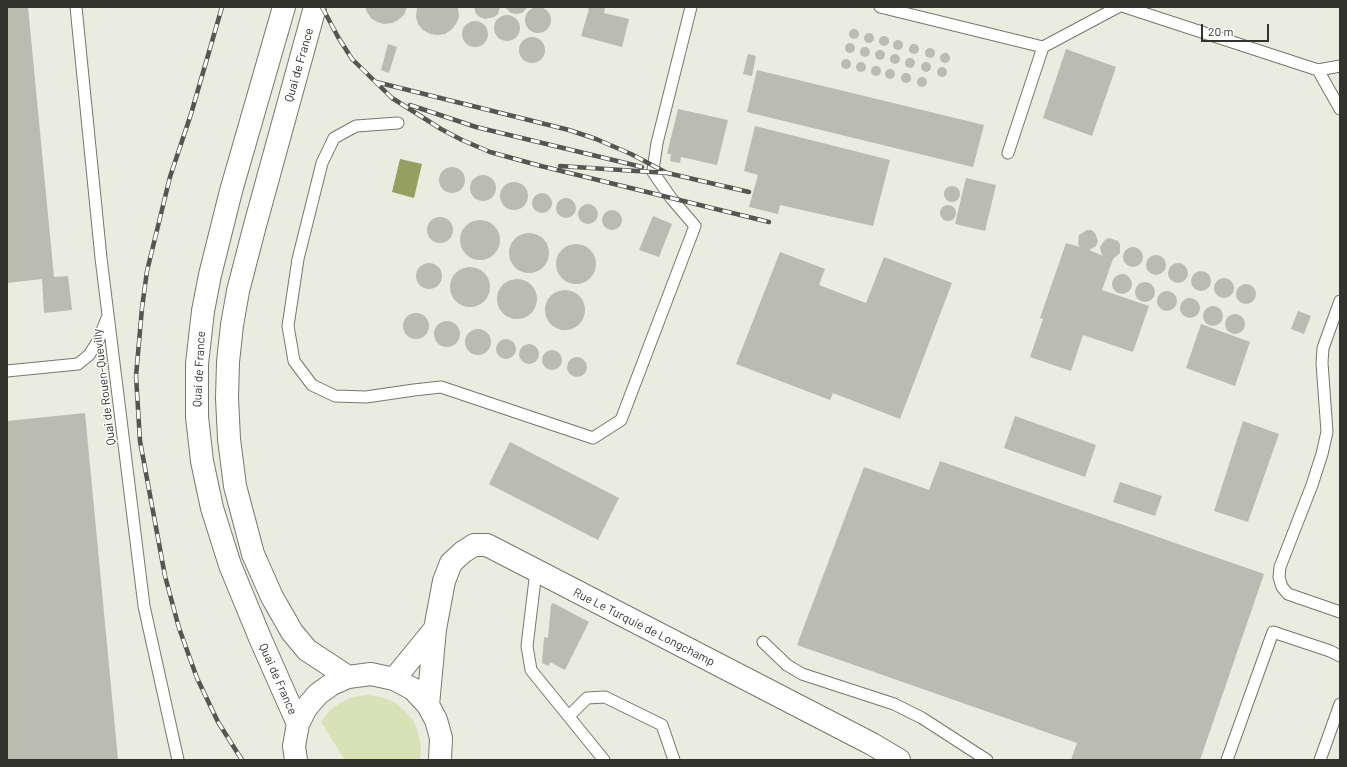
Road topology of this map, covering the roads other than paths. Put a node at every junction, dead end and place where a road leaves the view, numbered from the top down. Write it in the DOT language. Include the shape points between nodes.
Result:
graph roads {
  1 [pos="76,7"];
  2 [pos="284,7"];
  3 [pos="315,7"];
  4 [pos="691,7"];
  5 [pos="880,7"];
  6 [pos="1118,7"];
  7 [pos="1125,7"];
  8 [pos="1043,47"];
  9 [pos="1340,66"];
  10 [pos="1318,70"];
  11 [pos="1340,109"];
  12 [pos="398,123"];
  13 [pos="1008,154"];
  14 [pos="1340,301"];
  15 [pos="108,315"];
  16 [pos="7,371"];
  17 [pos="536,571"];
  18 [pos="1340,612"];
  19 [pos="435,629"];
  20 [pos="763,642"];
  21 [pos="1340,656"];
  22 [pos="348,677"];
  23 [pos="394,679"];
  24 [pos="1340,704"];
  25 [pos="428,705"];
  26 [pos="569,716"];
  27 [pos="298,724"];
  28 [pos="178,760"];
  29 [pos="296,760"];
  30 [pos="440,760"];
  31 [pos="604,760"];
  32 [pos="674,760"];
  33 [pos="899,760"];
  34 [pos="986,760"];
  35 [pos="1227,760"];
  36 [pos="1320,760"];
  1 -- 15 [label="lane, Quai de Rouen-Quevilly"];
  2 -- 27 [label="main road, Quai de France" via="210,275 197,364 197,417 202,461 212,508 230,565"];
  3 -- 22 [label="main road, Quai de France" via="238,291 228,362 229,439 235,486 253,554 272,597 292,632 307,650"];
  4 -- 12 [label="lane" via="652,170 695,226 621,420 593,438 440,387 366,397 335,396 312,385 294,361 288,326 298,259 322,163 334,138 356,126"];
  5 -- 8 [label="lane"];
  6 -- 8 [label="lane"];
  7 -- 10 [label="lane"];
  8 -- 13 [label="lane"];
  9 -- 10 [label="lane"];
  10 -- 11 [label="lane"];
  14 -- 18 [label="lane" via="1323,348 1327,432 1312,485 1280,567 1279,576 1282,587 1288,594"];
  15 -- 16 [label="lane" via="98,341 89,355 78,364"];
  15 -- 28 [label="lane, Quai de Rouen-Quevilly" via="144,606"];
  17 -- 19 [label="main road, Rue Le Turquié de Longchamp" via="487,545 474,545 451,563 444,581"];
  17 -- 26 [label="lane" via="527,646 531,670"];
  17 -- 33 [label="main road, Rue Le Turquié de Longchamp"];
  19 -- 23 [label="main road, Rue Le Turquié de Longchamp"];
  19 -- 25 [label="main road, Rue Le Turquié de Longchamp"];
  20 -- 34 [label="lane" via="787,665 802,674 894,704 922,718"];
  21 -- 35 [label="lane" via="1273,632"];
  22 -- 23 [label="main road" via="371,674"];
  22 -- 27 [label="main road" via="318,694 306,708"];
  23 -- 25 [label="main road" via="413,689"];
  24 -- 36 [label="lane"];
  25 -- 30 [label="main road" via="441,738"];
  26 -- 31 [label="lane"];
  26 -- 32 [label="lane" via="587,698 605,696 662,725"];
  27 -- 29 [label="main road" via="294,746"];
}
